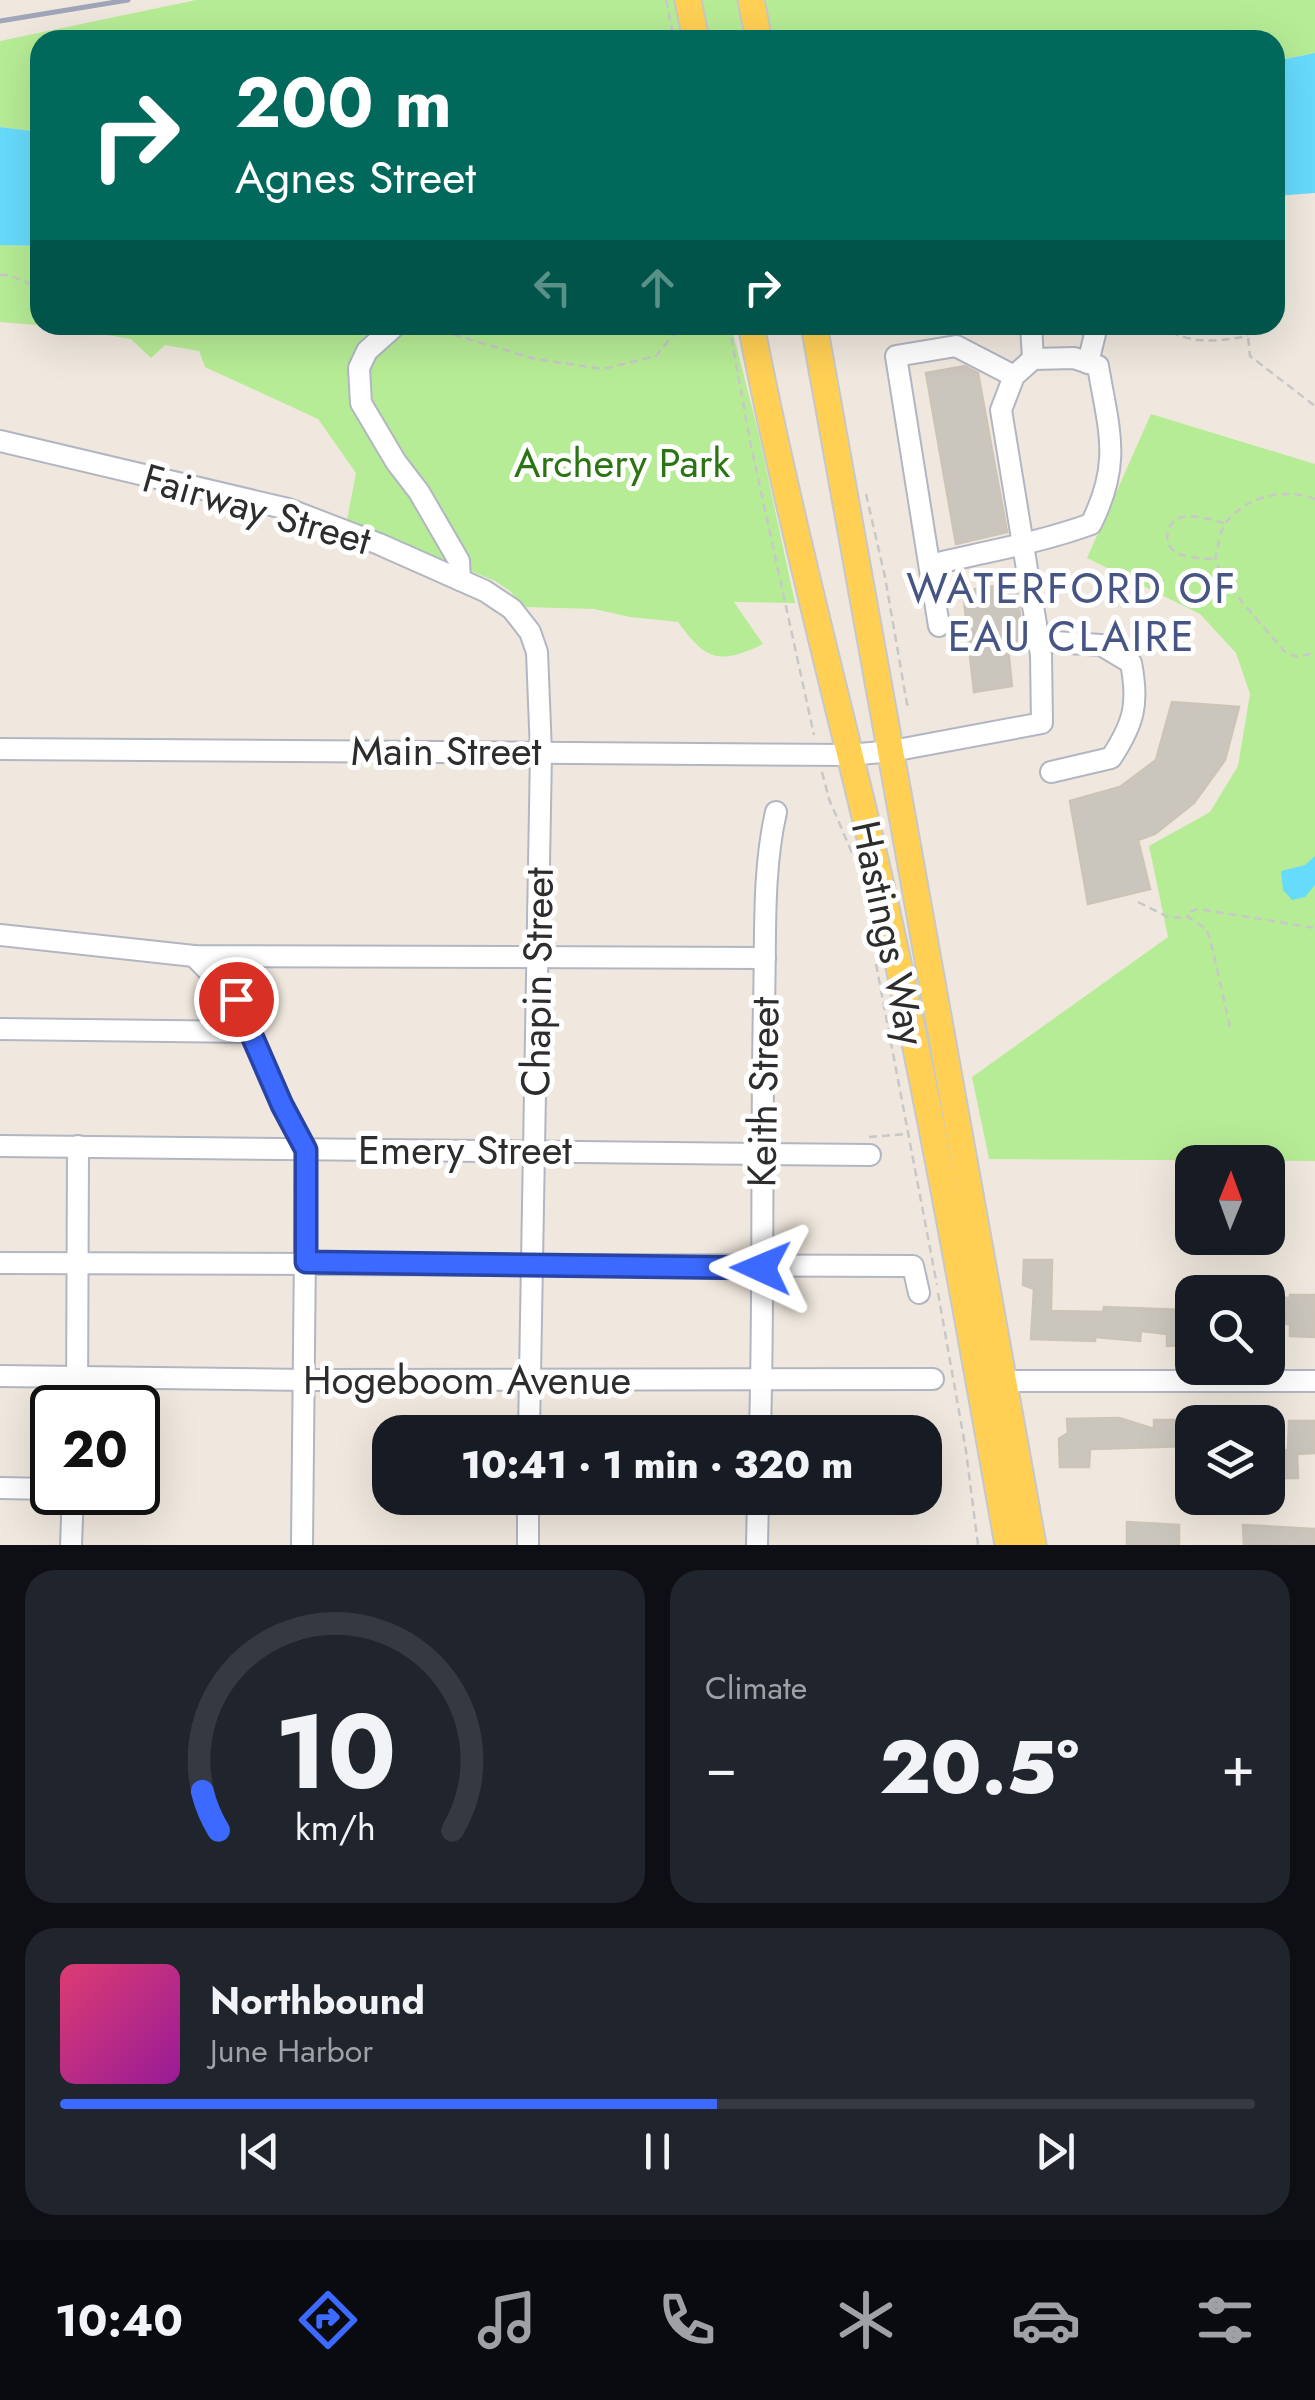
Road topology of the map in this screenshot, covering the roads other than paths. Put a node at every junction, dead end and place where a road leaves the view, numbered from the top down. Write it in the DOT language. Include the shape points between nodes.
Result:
graph roads {
  1 [pos="688,0"];
  2 [pos="752,0"];
  3 [pos="694,30"];
  4 [pos="757,30"];
  5 [pos="384,335"];
  6 [pos="754,335"];
  7 [pos="816,335"];
  8 [pos="1032,335"];
  9 [pos="1094,335"];
  10 [pos="1033,358"];
  11 [pos="1088,362"];
  12 [pos="1014,376"];
  13 [pos="0,441"];
  14 [pos="1024,543"];
  15 [pos="930,565"];
  16 [pos="460,580"];
  17 [pos="939,626"];
  18 [pos="1039,641"];
  19 [pos="537,652"];
  20 [pos="0,749"];
  21 [pos="892,751"];
  22 [pos="541,752"];
  23 [pos="848,755"];
  24 [pos="1051,772"];
  25 [pos="776,812"];
  26 [pos="0,935"];
  27 [pos="194,956"];
  28 [pos="539,956"];
  29 [pos="765,958"];
  30 [pos="0,1029"];
  31 [pos="250,1032"];
  32 [pos="0,1146"];
  33 [pos="78,1146"];
  34 [pos="306,1150"];
  35 [pos="534,1150"];
  36 [pos="760,1154"];
  37 [pos="870,1155"];
  38 [pos="0,1262"];
  39 [pos="306,1262"];
  40 [pos="532,1262"];
  41 [pos="78,1263"];
  42 [pos="761,1268"];
  43 [pos="919,1293"];
  44 [pos="0,1376"];
  45 [pos="78,1377"];
  46 [pos="530,1378"];
  47 [pos="305,1380"];
  48 [pos="933,1380"];
  49 [pos="990,1381"];
  50 [pos="1315,1381"];
  51 [pos="761,1382"];
  52 [pos="78,1385"];
  53 [pos="530,1415"];
  54 [pos="760,1415"];
  55 [pos="0,1488"];
  56 [pos="30,1489"];
  57 [pos="72,1515"];
  58 [pos="528,1515"];
  59 [pos="758,1515"];
  60 [pos="71,1545"];
  61 [pos="302,1545"];
  62 [pos="528,1545"];
  63 [pos="757,1545"];
  64 [pos="1008,1545"];
  65 [pos="1033,1545"];
  1 -- 3 [label="main road"];
  2 -- 4 [label="main road"];
  5 -- 16 [label="street" via="359,368 362,402 458,561"];
  6 -- 23 [label="main road, Hastings Way"];
  7 -- 21 [label="main road, Hastings Way"];
  8 -- 10 [label="street"];
  9 -- 11 [label="street"];
  10 -- 11 [label="street"];
  10 -- 12 [label="street"];
  11 -- 14 [label="street" via="1098,366 1112,452 1107,493 1091,524"];
  12 -- 14 [label="street" via="1002,410"];
  12 -- 15 [label="street" via="956,346 896,356"];
  13 -- 16 [label="street, Fairway Street" via="288,509"];
  14 -- 15 [label="street"];
  14 -- 18 [label="street"];
  15 -- 17 [label="street"];
  16 -- 19 [label="street, Fairway Street" via="512,609"];
  18 -- 21 [label="street, Main Street" via="1042,723"];
  18 -- 24 [label="street" via="1101,645 1132,663 1138,695 1127,734 1111,758"];
  19 -- 22 [label="street, Chapin Street"];
  20 -- 22 [label="street, Main Street"];
  21 -- 23 [label="street, Main Street"];
  21 -- 49 [label="main road, Hastings Way"];
  22 -- 23 [label="street, Main Street"];
  22 -- 28 [label="street, Chapin Street"];
  23 -- 49 [label="main road, Hastings Way"];
  25 -- 29 [label="street, Keith Street"];
  26 -- 27 [label="street"];
  27 -- 28 [label="street"];
  27 -- 31 [label="street" via="236,999"];
  28 -- 29 [label="street"];
  28 -- 35 [label="street, Chapin Street"];
  29 -- 36 [label="street, Keith Street"];
  30 -- 31 [label="street"];
  31 -- 34 [label="street"];
  32 -- 33 [label="street, Emery Street"];
  33 -- 34 [label="street, Emery Street"];
  33 -- 41 [label="street"];
  34 -- 35 [label="street, Emery Street"];
  34 -- 39 [label="street"];
  35 -- 36 [label="street, Emery Street"];
  35 -- 40 [label="street, Chapin Street"];
  36 -- 37 [label="street, Emery Street"];
  36 -- 42 [label="street, Keith Street"];
  38 -- 41 [label="street"];
  39 -- 40 [label="street"];
  39 -- 41 [label="street"];
  39 -- 47 [label="street"];
  40 -- 42 [label="street"];
  40 -- 46 [label="street, Chapin Street"];
  41 -- 45 [label="street"];
  42 -- 43 [label="street" via="913,1266"];
  42 -- 51 [label="street, Keith Street"];
  44 -- 45 [label="street, Hogeboom Avenue"];
  45 -- 47 [label="street, Hogeboom Avenue"];
  45 -- 52 [label="street"];
  46 -- 47 [label="street, Hogeboom Avenue"];
  46 -- 51 [label="street, Hogeboom Avenue"];
  46 -- 53 [label="street, Chapin Street"];
  47 -- 61 [label="street"];
  48 -- 51 [label="street, Hogeboom Avenue"];
  49 -- 50 [label="street"];
  49 -- 64 [label="main road, Hastings Way"];
  49 -- 65 [label="main road, Hastings Way"];
  51 -- 54 [label="street, Keith Street"];
  55 -- 56 [label="street"];
  57 -- 60 [label="street"];
  58 -- 62 [label="street"];
  59 -- 63 [label="street"];
}
